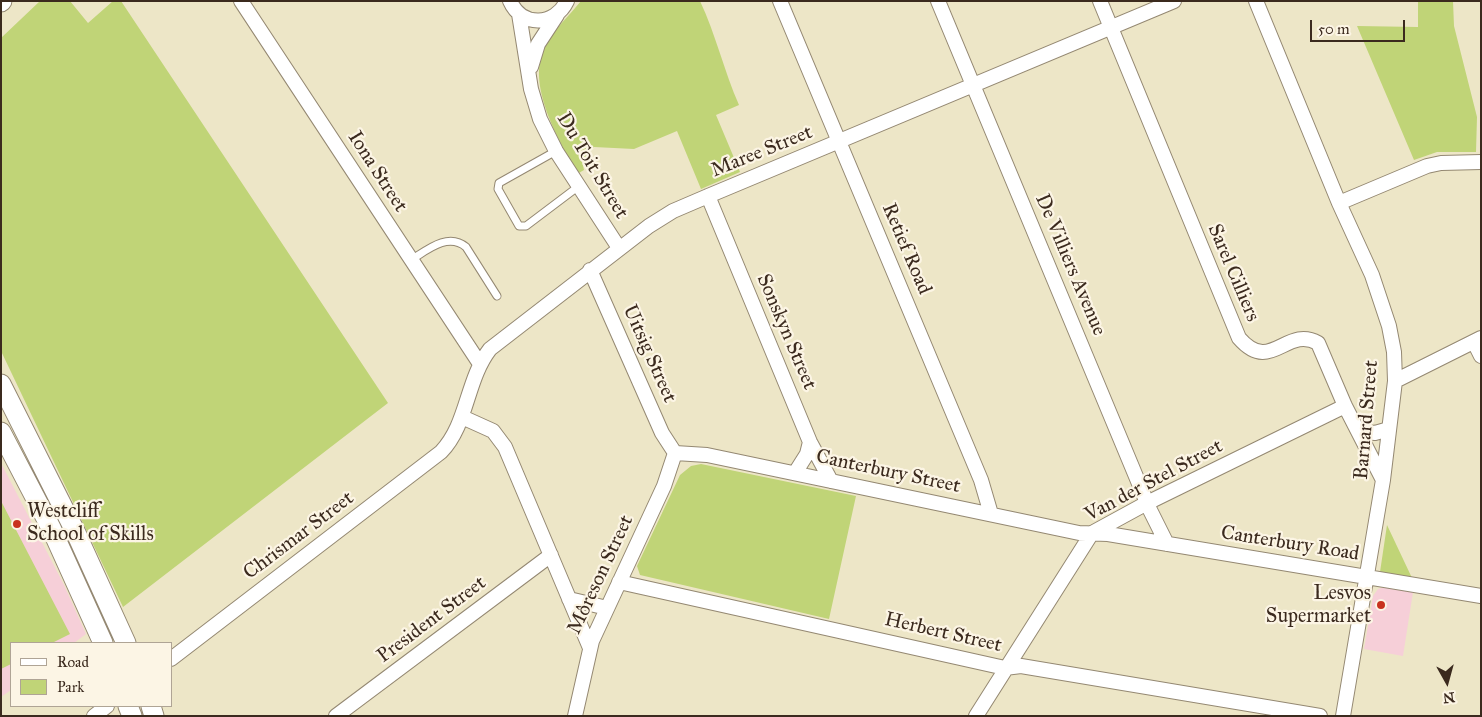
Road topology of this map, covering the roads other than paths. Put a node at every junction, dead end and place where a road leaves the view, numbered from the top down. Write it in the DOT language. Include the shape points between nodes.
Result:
graph roads {
  1 [pos="241,1"];
  2 [pos="567,1"];
  3 [pos="780,1"];
  4 [pos="938,1"];
  5 [pos="1100,1"];
  6 [pos="1174,1"];
  7 [pos="1256,1"];
  8 [pos="511,5"];
  9 [pos="557,15"];
  10 [pos="1110,28"];
  11 [pos="530,74"];
  12 [pos="973,85"];
  13 [pos="839,142"];
  14 [pos="556,151"];
  15 [pos="1481,162"];
  16 [pos="579,186"];
  17 [pos="708,196"];
  18 [pos="1339,203"];
  19 [pos="619,248"];
  20 [pos="411,260"];
  21 [pos="590,270"];
  22 [pos="497,296"];
  23 [pos="1477,340"];
  24 [pos="1481,356"];
  25 [pos="480,364"];
  26 [pos="1395,381"];
  27 [pos="1,384"];
  28 [pos="1345,406"];
  29 [pos="462,417"];
  30 [pos="1389,429"];
  31 [pos="1,432"];
  32 [pos="1358,432"];
  33 [pos="810,442"];
  34 [pos="448,444"];
  35 [pos="675,453"];
  36 [pos="795,473"];
  37 [pos="809,476"];
  38 [pos="1383,480"];
  39 [pos="831,481"];
  40 [pos="1147,502"];
  41 [pos="991,514"];
  42 [pos="1092,533"];
  43 [pos="1167,544"];
  44 [pos="551,555"];
  45 [pos="1368,577"];
  46 [pos="619,582"];
  47 [pos="1481,596"];
  48 [pos="569,600"];
  49 [pos="607,608"];
  50 [pos="103,642"];
  51 [pos="126,642"];
  52 [pos="590,648"];
  53 [pos="172,658"];
  54 [pos="1005,668"];
  55 [pos="107,707"];
  56 [pos="353,711"];
  57 [pos="94,716"];
  58 [pos="336,716"];
  59 [pos="575,716"];
  60 [pos="976,716"];
  61 [pos="1320,716"];
  62 [pos="1343,716"];
  1 -- 20 [label="street, Iona Street"];
  2 -- 9 [label="street, Du Toit Street"];
  3 -- 13 [label="street, Retief Road"];
  4 -- 12 [label="street, De Villiers Avenue"];
  5 -- 10 [label="street, Sarel Cilliers"];
  6 -- 10 [label="street, Maree Street"];
  7 -- 18 [label="street, Barnard Street"];
  8 -- 9 [label="street" via="528,19 538,21"];
  8 -- 11 [label="street, Du Toit Street"];
  9 -- 11 [label="street, Du Toit Street" via="538,44"];
  10 -- 12 [label="street, Maree Street"];
  10 -- 28 [label="street, Sarel Cilliers" via="1239,338 1248,348 1258,352 1268,352 1300,338 1318,343"];
  11 -- 14 [label="street, Du Toit Street" via="537,111"];
  12 -- 13 [label="street, Maree Street"];
  12 -- 40 [label="street, De Villiers Avenue"];
  13 -- 17 [label="street, Maree Street"];
  13 -- 41 [label="street, Retief Road" via="981,480"];
  14 -- 16 [label="street, Du Toit Street"];
  14 -- 16 [label="lane" via="500,184 498,189 519,226 526,226"];
  15 -- 18 [label="street" via="1441,162 1427,166"];
  16 -- 19 [label="street, Du Toit Street"];
  17 -- 19 [label="street, Maree Street" via="673,211"];
  17 -- 33 [label="street, Sonskyn Street"];
  18 -- 26 [label="street, Barnard Street" via="1372,275 1389,326"];
  19 -- 21 [label="street, Maree Street"];
  20 -- 22 [label="lane" via="440,243 460,243 466,247"];
  20 -- 25 [label="street, Iona Street"];
  21 -- 25 [label="street, Maree Street" via="501,338"];
  21 -- 35 [label="street, Uitsig Street" via="662,433"];
  23 -- 24 [label="street"];
  23 -- 26 [label="street"];
  25 -- 29 [label="street, Maree Street"];
  26 -- 30 [label="street, Barnard Street"];
  27 -- 51 [label="main road" via="65,510"];
  28 -- 32 [label="street, Sarel Cilliers"];
  28 -- 40 [label="street, Van der Stel Street"];
  29 -- 34 [label="street, Maree Street"];
  29 -- 44 [label="street" via="489,429 502,443"];
  30 -- 32 [label="street" via="1375,433"];
  30 -- 38 [label="street, Barnard Street"];
  31 -- 50 [label="main road" via="51,528"];
  32 -- 38 [label="street, Sarel Cilliers"];
  33 -- 36 [label="street" via="807,454"];
  33 -- 37 [label="street" via="812,461"];
  33 -- 39 [label="street, Sonskyn Street"];
  34 -- 53 [label="street, Chrismar Street" via="428,463"];
  35 -- 36 [label="street, Canterbury Street" via="707,455"];
  35 -- 46 [label="street, Môreson Street" via="664,486"];
  36 -- 37 [label="street, Canterbury Street"];
  37 -- 39 [label="street, Canterbury Street"];
  38 -- 45 [label="street, Barnard Street"];
  39 -- 41 [label="street, Canterbury Street"];
  40 -- 42 [label="street, Van der Stel Street"];
  40 -- 43 [label="street, De Villiers Avenue"];
  41 -- 42 [label="street, Canterbury Street"];
  42 -- 43 [label="street, Canterbury Road"];
  42 -- 54 [label="street, Van der Stel Street"];
  43 -- 45 [label="street, Canterbury Road"];
  44 -- 48 [label="street"];
  44 -- 56 [label="street, President Street"];
  45 -- 47 [label="street, Canterbury Road"];
  45 -- 62 [label="street, Barnard Street"];
  46 -- 49 [label="street, Môreson Street"];
  46 -- 54 [label="street, Herbert Street"];
  48 -- 49 [label="street"];
  48 -- 52 [label="street"];
  49 -- 52 [label="street, Môreson Street"];
  52 -- 59 [label="street, Môreson Street"];
  54 -- 60 [label="street, Van der Stel Street"];
  54 -- 61 [label="street, Herbert Street" via="1021,666"];
  55 -- 57 [label="street"];
  56 -- 58 [label="street, President Street"];
}
